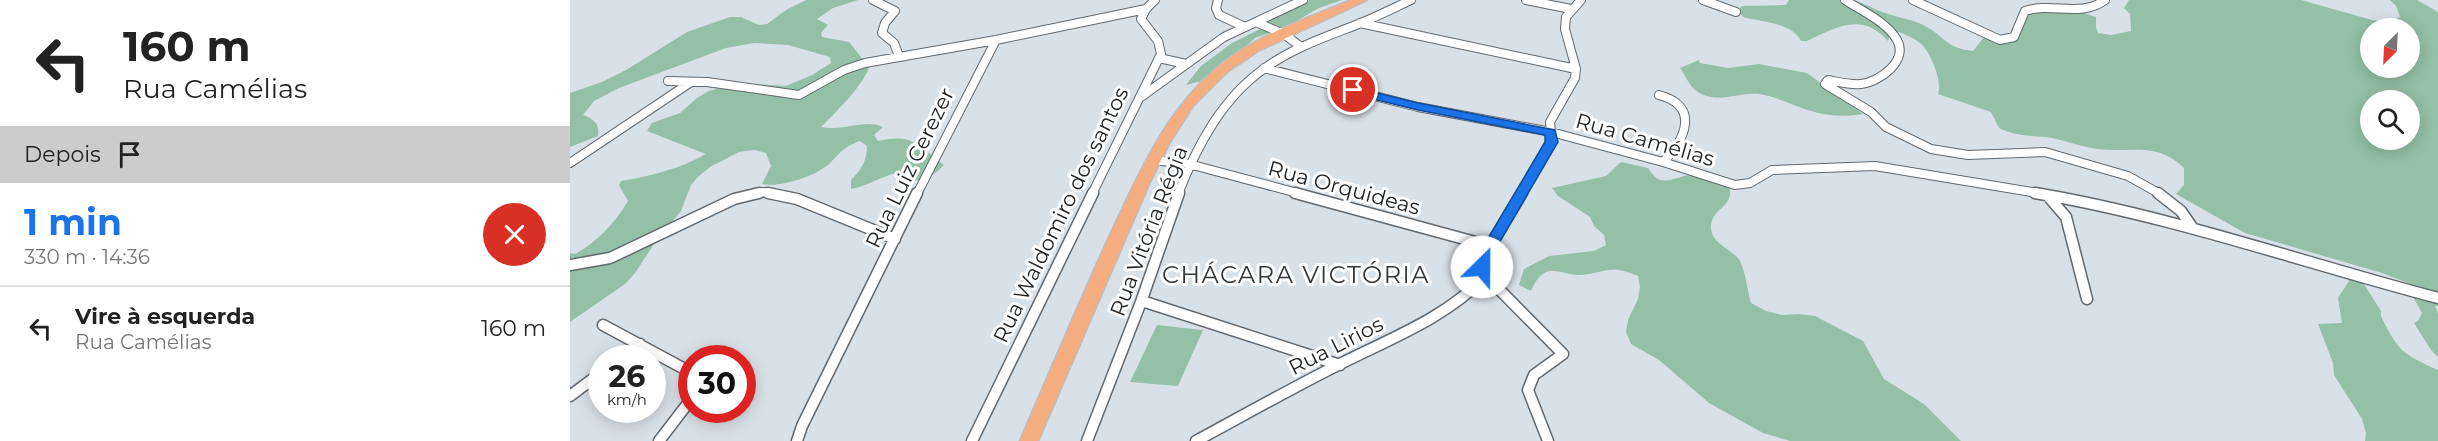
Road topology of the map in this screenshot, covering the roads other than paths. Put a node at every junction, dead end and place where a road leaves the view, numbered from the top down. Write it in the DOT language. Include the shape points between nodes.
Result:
graph roads {
  1 [pos="873,0"];
  2 [pos="1155,0"];
  3 [pos="1218,0"];
  4 [pos="1302,0"];
  5 [pos="1361,0"];
  6 [pos="1411,0"];
  7 [pos="1526,0"];
  8 [pos="1581,0"];
  9 [pos="1703,0"];
  10 [pos="1845,0"];
  11 [pos="1913,0"];
  12 [pos="2105,0"];
  13 [pos="1146,9"];
  14 [pos="1571,9"];
  15 [pos="1736,12"];
  16 [pos="1258,23"];
  17 [pos="1360,23"];
  18 [pos="1245,27"];
  19 [pos="1284,34"];
  20 [pos="996,40"];
  21 [pos="1301,46"];
  22 [pos="900,56"];
  23 [pos="1159,58"];
  24 [pos="1186,64"];
  25 [pos="1264,68"];
  26 [pos="1576,69"];
  27 [pos="668,81"];
  28 [pos="691,82"];
  29 [pos="1659,95"];
  30 [pos="1137,99"];
  31 [pos="1551,132"];
  32 [pos="1153,160"];
  33 [pos="1663,162"];
  34 [pos="570,163"];
  35 [pos="1189,164"];
  36 [pos="2047,195"];
  37 [pos="2192,227"];
  38 [pos="895,239"];
  39 [pos="1490,246"];
  40 [pos="570,265"];
  41 [pos="1486,276"];
  42 [pos="2438,298"];
  43 [pos="2087,299"];
  44 [pos="1142,301"];
  45 [pos="603,325"];
  46 [pos="640,344"];
  47 [pos="678,365"];
  48 [pos="1340,365"];
  49 [pos="588,382"];
  50 [pos="570,396"];
  51 [pos="678,416"];
  52 [pos="659,441"];
  53 [pos="797,441"];
  54 [pos="972,441"];
  55 [pos="1029,441"];
  56 [pos="1087,441"];
  57 [pos="1196,441"];
  58 [pos="1548,441"];
  1 -- 22 [label="street" via="895,10 882,33 894,43"];
  2 -- 13 [label="street"];
  3 -- 18 [label="street" via="1219,15"];
  4 -- 16 [label="street"];
  5 -- 19 [label="main road"];
  6 -- 17 [label="street, Rua Vitória Régia"];
  7 -- 14 [label="street"];
  8 -- 14 [label="street"];
  9 -- 15 [label="street"];
  10 -- 37 [label="street" via="1889,31 1901,48 1901,56 1866,83 1828,80 1825,84 1871,112 1886,127 1931,149 1968,155 2045,152 2128,176 2181,211"];
  11 -- 12 [label="street" via="2000,40 2014,37 2025,11 2033,5 2092,7"];
  13 -- 20 [label="street"];
  13 -- 23 [label="street" via="1141,20 1158,41"];
  14 -- 26 [label="street" via="1565,29"];
  16 -- 18 [label="street"];
  16 -- 19 [label="street"];
  17 -- 21 [label="street, Rua Vitória Régia"];
  17 -- 26 [label="street"];
  18 -- 24 [label="street"];
  19 -- 21 [label="street"];
  19 -- 32 [label="main road" via="1238,57 1205,85 1176,118"];
  20 -- 22 [label="street"];
  20 -- 38 [label="street, Rua Luiz Cerezer"];
  21 -- 25 [label="street, Rua Vitória Régia"];
  22 -- 28 [label="street" via="844,70 800,95"];
  23 -- 24 [label="street"];
  23 -- 30 [label="street, Rua Waldomiro dos santos"];
  24 -- 30 [label="street"];
  25 -- 31 [label="street, Rua Camélias" via="1418,107"];
  25 -- 35 [label="street, Rua Vitória Régia" via="1232,97"];
  26 -- 31 [label="street" via="1575,78 1550,122"];
  27 -- 28 [label="street"];
  28 -- 34 [label="street"];
  29 -- 33 [label="street" via="1682,106 1686,114 1672,154"];
  30 -- 54 [label="street, Rua Waldomiro dos santos"];
  31 -- 33 [label="street, Rua Camélias"];
  31 -- 39 [label="street" via="1552,142"];
  32 -- 35 [label="street, Rua Orquideas"];
  32 -- 55 [label="main road"];
  33 -- 36 [label="street, Rua Camélias" via="1735,185 1750,183 1772,170 1875,166"];
  35 -- 39 [label="street, Rua Orquideas"];
  35 -- 44 [label="street, Rua Vitória Régia"];
  36 -- 37 [label="street"];
  36 -- 43 [label="street" via="2066,217"];
  37 -- 42 [label="street"];
  38 -- 40 [label="street" via="797,199 763,192 734,199 610,258"];
  38 -- 53 [label="street, Rua Luiz Cerezer"];
  39 -- 41 [label="street" via="1482,267"];
  41 -- 48 [label="street, Rua Lirios" via="1443,315"];
  41 -- 58 [label="street" via="1563,354 1534,375 1528,390"];
  44 -- 48 [label="street"];
  44 -- 56 [label="street, Rua Vitória Régia"];
  45 -- 46 [label="street"];
  46 -- 47 [label="street"];
  48 -- 57 [label="street, Rua Lirios"];
  49 -- 50 [label="street"];
  51 -- 52 [label="street"];
}
